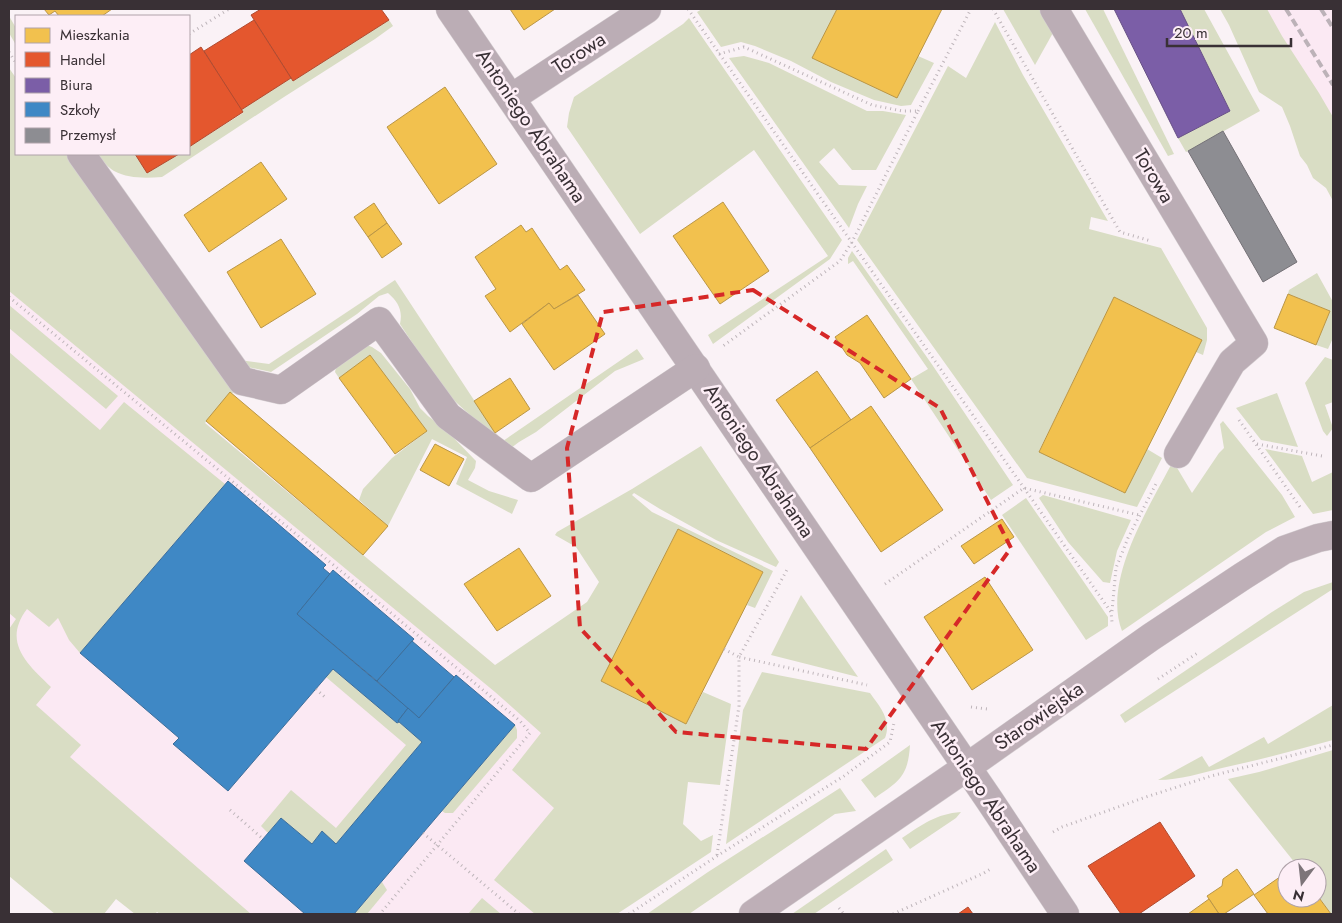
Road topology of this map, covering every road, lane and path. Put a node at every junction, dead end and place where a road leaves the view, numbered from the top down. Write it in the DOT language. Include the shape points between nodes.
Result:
graph roads {
  1 [pos="229,9"];
  2 [pos="450,9"];
  3 [pos="647,9"];
  4 [pos="688,9"];
  5 [pos="972,9"];
  6 [pos="993,9"];
  7 [pos="1054,9"];
  8 [pos="190,33"];
  9 [pos="719,54"];
  10 [pos="512,98"];
  11 [pos="918,111"];
  12 [pos="82,155"];
  13 [pos="852,242"];
  14 [pos="1156,243"];
  15 [pos="9,297"];
  16 [pos="721,347"];
  17 [pos="696,368"];
  18 [pos="1216,390"];
  19 [pos="1256,444"];
  20 [pos="1178,454"];
  21 [pos="1322,456"];
  22 [pos="1024,488"];
  23 [pos="1300,508"];
  24 [pos="1139,515"];
  25 [pos="1333,535"];
  26 [pos="792,561"];
  27 [pos="880,587"];
  28 [pos="1111,612"];
  29 [pos="1112,626"];
  30 [pos="724,649"];
  31 [pos="1200,651"];
  32 [pos="739,657"];
  33 [pos="1152,684"];
  34 [pos="870,685"];
  35 [pos="316,689"];
  36 [pos="327,699"];
  37 [pos="970,707"];
  38 [pos="988,709"];
  39 [pos="894,722"];
  40 [pos="1333,745"];
  41 [pos="967,767"];
  42 [pos="230,810"];
  43 [pos="424,833"];
  44 [pos="263,839"];
  45 [pos="438,845"];
  46 [pos="1022,848"];
  47 [pos="717,856"];
  48 [pos="840,908"];
  49 [pos="380,914"];
  50 [pos="518,914"];
  51 [pos="629,914"];
  52 [pos="753,914"];
  53 [pos="844,914"];
  54 [pos="893,914"];
  55 [pos="1065,914"];
  1 -- 8 [label="path"];
  2 -- 10 [label="street, Antoniego Abrahama"];
  3 -- 10 [label="street, Torowa"];
  4 -- 9 [label="path"];
  5 -- 11 [label="path"];
  6 -- 14 [label="path" via="1120,232"];
  7 -- 18 [label="street, Torowa" via="1254,343 1232,362"];
  9 -- 11 [label="path" via="744,47 872,105"];
  9 -- 13 [label="path"];
  10 -- 17 [label="street, Antoniego Abrahama"];
  11 -- 13 [label="path"];
  12 -- 17 [label="street" via="242,381 281,390 379,321 448,416 531,478"];
  13 -- 16 [label="path" via="840,261"];
  13 -- 22 [label="path"];
  15 -- 45 [label="path" via="433,648 530,733"];
  17 -- 41 [label="street, Antoniego Abrahama"];
  18 -- 19 [label="path"];
  18 -- 20 [label="street"];
  19 -- 21 [label="path"];
  19 -- 23 [label="path"];
  20 -- 24 [label="path" via="1168,460"];
  22 -- 24 [label="path"];
  22 -- 27 [label="path"];
  22 -- 28 [label="path"];
  24 -- 28 [label="path" via="1116,568"];
  25 -- 41 [label="main road, Starowiejska" via="1284,550 1150,637"];
  26 -- 32 [label="path"];
  28 -- 29 [label="path"];
  30 -- 32 [label="path"];
  31 -- 33 [label="path"];
  32 -- 34 [label="path"];
  32 -- 47 [label="path" via="738,706"];
  35 -- 36 [label="path"];
  37 -- 38 [label="path"];
  39 -- 47 [label="path" via="890,742 844,776"];
  40 -- 46 [label="path" via="1210,776 1146,797 1062,827"];
  41 -- 46 [label="street, Antoniego Abrahama"];
  41 -- 52 [label="main road, Starowiejska"];
  42 -- 44 [label="path"];
  43 -- 45 [label="path"];
  45 -- 49 [label="path"];
  45 -- 50 [label="path"];
  46 -- 54 [label="path" via="984,873"];
  46 -- 55 [label="street, Antoniego Abrahama"];
  47 -- 51 [label="path"];
  48 -- 53 [label="path"];
}
